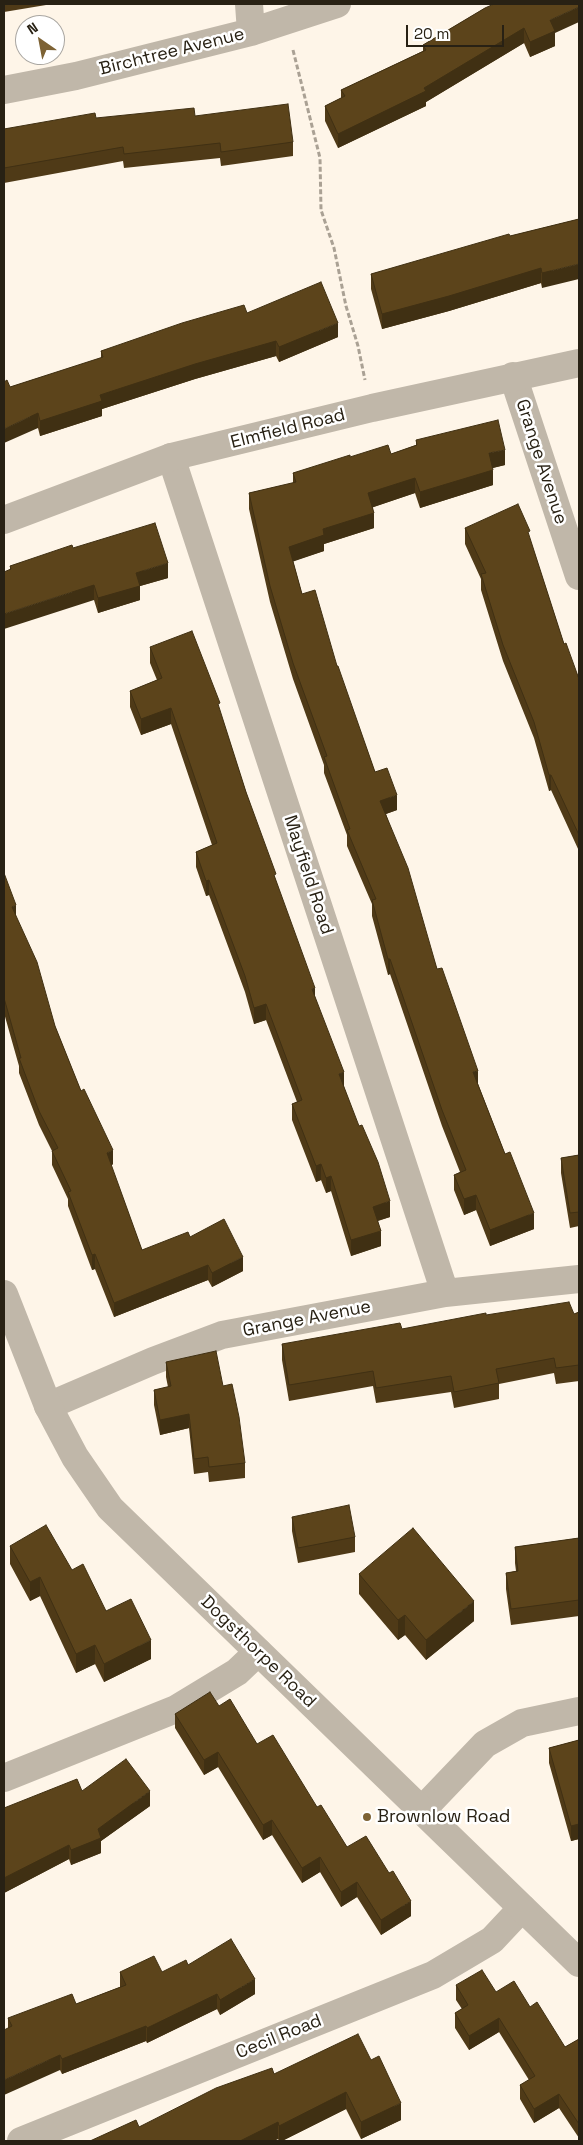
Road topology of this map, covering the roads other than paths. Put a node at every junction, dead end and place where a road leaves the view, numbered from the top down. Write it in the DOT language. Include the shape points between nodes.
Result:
graph roads {
  1 [pos="249,4"];
  2 [pos="338,4"];
  3 [pos="251,32"];
  4 [pos="4,90"];
  5 [pos="579,363"];
  6 [pos="513,376"];
  7 [pos="171,457"];
  8 [pos="4,520"];
  9 [pos="579,576"];
  10 [pos="579,1279"];
  11 [pos="445,1293"];
  12 [pos="5,1300"];
  13 [pos="48,1406"];
  14 [pos="258,1652"];
  15 [pos="579,1711"];
  16 [pos="4,1778"];
  17 [pos="422,1810"];
  18 [pos="522,1908"];
  19 [pos="579,1963"];
  20 [pos="21,2141"];
  1 -- 3 [label="street"];
  2 -- 3 [label="street, Birchtree Avenue"];
  3 -- 4 [label="street, Birchtree Avenue" via="76,76"];
  5 -- 6 [label="street, Elmfield Road"];
  6 -- 7 [label="street, Elmfield Road"];
  6 -- 9 [label="street, Grange Avenue"];
  7 -- 8 [label="street, Elmfield Road"];
  7 -- 11 [label="street, Mayfield Road"];
  10 -- 11 [label="street, Grange Avenue"];
  11 -- 13 [label="street, Grange Avenue" via="222,1335"];
  12 -- 13 [label="street, Dogsthorpe Road"];
  13 -- 14 [label="street, Dogsthorpe Road" via="75,1456 110,1508"];
  14 -- 16 [label="street" via="237,1672 176,1709"];
  14 -- 17 [label="street, Dogsthorpe Road"];
  15 -- 17 [label="street" via="522,1722 485,1744"];
  17 -- 18 [label="street, Dogsthorpe Road"];
  18 -- 19 [label="street, Dogsthorpe Road"];
  18 -- 20 [label="street, Cecil Road" via="492,1940 433,1976"];
}
